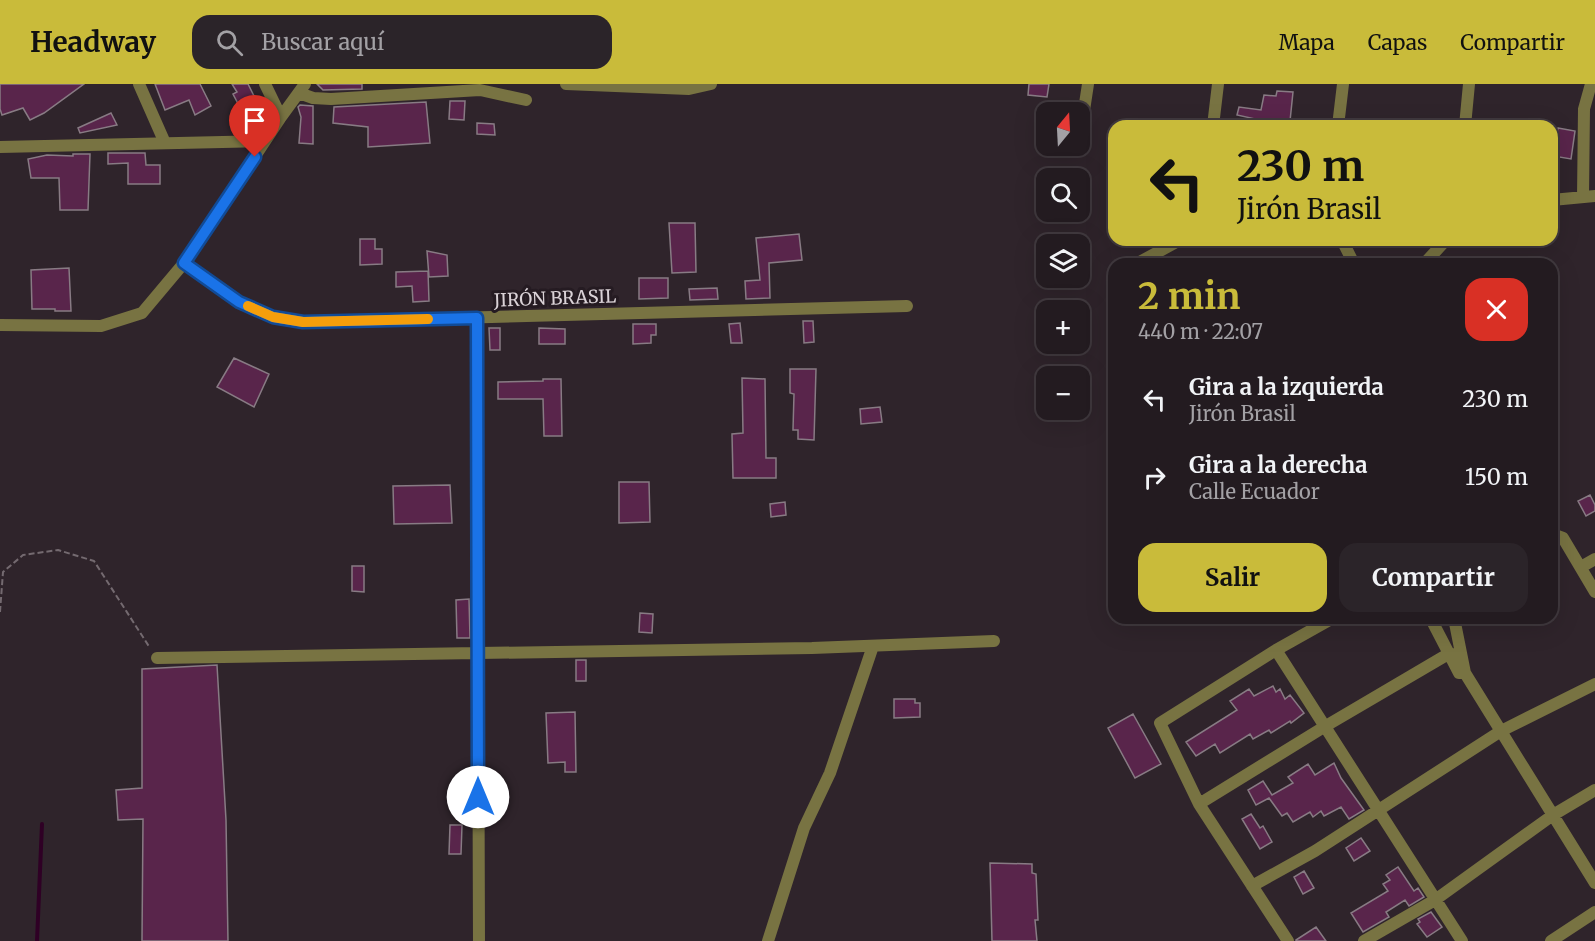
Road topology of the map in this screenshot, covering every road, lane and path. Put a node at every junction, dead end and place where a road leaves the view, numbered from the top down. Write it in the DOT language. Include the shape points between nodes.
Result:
graph roads {
  1 [pos="139,84"];
  2 [pos="265,84"];
  3 [pos="566,84"];
  4 [pos="711,84"];
  5 [pos="1088,84"];
  6 [pos="1218,84"];
  7 [pos="1343,84"];
  8 [pos="1469,84"];
  9 [pos="1591,84"];
  10 [pos="479,87"];
  11 [pos="302,89"];
  12 [pos="526,100"];
  13 [pos="1085,102"];
  14 [pos="281,117"];
  15 [pos="1214,120"];
  16 [pos="1339,120"];
  17 [pos="1466,120"];
  18 [pos="265,141"];
  19 [pos="165,143"];
  20 [pos="0,147"];
  21 [pos="1589,196"];
  22 [pos="1558,199"];
  23 [pos="1169,246"];
  24 [pos="1440,246"];
  25 [pos="1147,258"];
  26 [pos="1430,258"];
  27 [pos="184,263"];
  28 [pos="907,306"];
  29 [pos="477,318"];
  30 [pos="0,325"];
  31 [pos="1558,536"];
  32 [pos="1595,559"];
  33 [pos="1581,567"];
  34 [pos="1595,592"];
  35 [pos="0,612"];
  36 [pos="1322,624"];
  37 [pos="1434,624"];
  38 [pos="1455,624"];
  39 [pos="994,641"];
  40 [pos="873,645"];
  41 [pos="1276,650"];
  42 [pos="478,653"];
  43 [pos="1450,653"];
  44 [pos="156,658"];
  45 [pos="1465,673"];
  46 [pos="1595,684"];
  47 [pos="1324,727"];
  48 [pos="1501,731"];
  49 [pos="1595,790"];
  50 [pos="1199,804"];
  51 [pos="1378,812"];
  52 [pos="1553,815"];
  53 [pos="1595,883"];
  54 [pos="1252,886"];
  55 [pos="1435,900"];
  56 [pos="1595,912"];
  57 [pos="478,941"];
  58 [pos="768,941"];
  59 [pos="1288,941"];
  60 [pos="1364,941"];
  61 [pos="1462,941"];
  62 [pos="1551,941"];
  1 -- 19 [label="street"];
  2 -- 14 [label="street"];
  3 -- 4 [label="street" via="689,89"];
  5 -- 13 [label="street"];
  6 -- 15 [label="street"];
  7 -- 16 [label="street"];
  8 -- 17 [label="street"];
  9 -- 21 [label="street" via="1584,109"];
  10 -- 11 [label="street" via="331,99 313,98"];
  10 -- 12 [label="street"];
  11 -- 14 [label="street"];
  14 -- 18 [label="street"];
  18 -- 19 [label="street"];
  18 -- 27 [label="street"];
  19 -- 20 [label="street"];
  21 -- 22 [label="street"];
  23 -- 25 [label="street"];
  24 -- 26 [label="street"];
  27 -- 29 [label="street, JIRÓN BRASIL" via="239,302 273,317 303,322"];
  27 -- 30 [label="street" via="142,313 101,326"];
  28 -- 29 [label="street, JIRÓN BRASIL"];
  29 -- 42 [label="street"];
  31 -- 33 [label="street"];
  32 -- 33 [label="street"];
  33 -- 34 [label="street"];
  35 -- 44 [label="path" via="3,573 23,555 58,550 94,561"];
  36 -- 41 [label="street"];
  37 -- 43 [label="street"];
  38 -- 45 [label="street"];
  39 -- 40 [label="street"];
  40 -- 42 [label="street"];
  40 -- 58 [label="street" via="830,773 804,828"];
  41 -- 47 [label="street"];
  41 -- 50 [label="street" via="1160,723"];
  42 -- 44 [label="street"];
  42 -- 57 [label="street"];
  43 -- 45 [label="street" via="1459,673"];
  43 -- 47 [label="street"];
  45 -- 48 [label="street"];
  46 -- 48 [label="street"];
  47 -- 50 [label="street"];
  47 -- 51 [label="street"];
  48 -- 51 [label="street"];
  48 -- 52 [label="street"];
  49 -- 52 [label="street"];
  50 -- 54 [label="street"];
  51 -- 54 [label="street"];
  51 -- 55 [label="street"];
  52 -- 53 [label="street"];
  52 -- 55 [label="street"];
  54 -- 59 [label="street"];
  55 -- 60 [label="street"];
  55 -- 61 [label="street"];
  56 -- 62 [label="street"];
}
